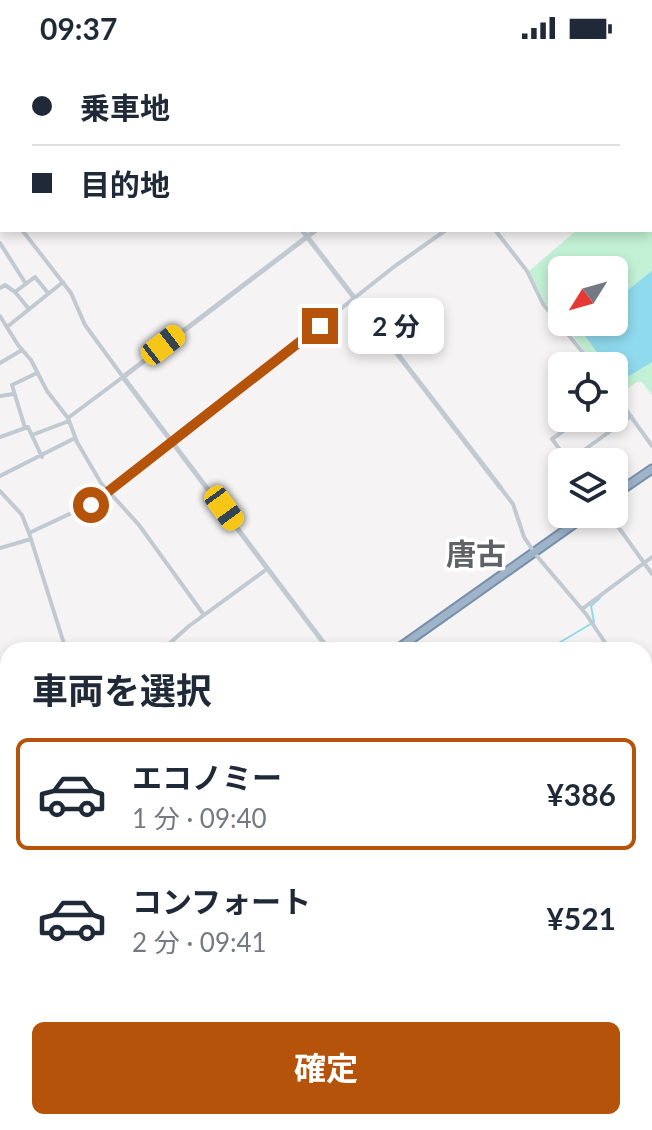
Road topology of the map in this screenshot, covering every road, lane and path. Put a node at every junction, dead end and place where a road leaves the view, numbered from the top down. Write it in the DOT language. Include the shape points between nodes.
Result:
graph roads {
  1 [pos="24,232"];
  2 [pos="303,232"];
  3 [pos="313,232"];
  4 [pos="443,232"];
  5 [pos="497,232"];
  6 [pos="307,237"];
  7 [pos="0,243"];
  8 [pos="63,282"];
  9 [pos="26,284"];
  10 [pos="0,288"];
  11 [pos="15,292"];
  12 [pos="49,294"];
  13 [pos="356,298"];
  14 [pos="29,309"];
  15 [pos="0,316"];
  16 [pos="7,327"];
  17 [pos="22,350"];
  18 [pos="582,352"];
  19 [pos="0,363"];
  20 [pos="37,373"];
  21 [pos="123,377"];
  22 [pos="14,394"];
  23 [pos="0,396"];
  24 [pos="628,412"];
  25 [pos="631,416"];
  26 [pos="68,420"];
  27 [pos="25,428"];
  28 [pos="562,432"];
  29 [pos="32,435"];
  30 [pos="0,437"];
  31 [pos="75,438"];
  32 [pos="173,440"];
  33 [pos="652,446"];
  34 [pos="559,448"];
  35 [pos="588,448"];
  36 [pos="42,457"];
  37 [pos="652,469"];
  38 [pos="0,476"];
  39 [pos="628,485"];
  40 [pos="500,487"];
  41 [pos="0,491"];
  42 [pos="108,492"];
  43 [pos="568,528"];
  44 [pos="619,528"];
  45 [pos="30,536"];
  46 [pos="0,548"];
  47 [pos="534,552"];
  48 [pos="652,557"];
  49 [pos="645,565"];
  50 [pos="267,569"];
  51 [pos="652,574"];
  52 [pos="582,609"];
  53 [pos="204,615"];
  54 [pos="63,642"];
  55 [pos="172,642"];
  56 [pos="323,642"];
  57 [pos="407,642"];
  58 [pos="604,642"];
  1 -- 8 [label="street"];
  2 -- 6 [label="street"];
  3 -- 6 [label="street"];
  4 -- 13 [label="street"];
  5 -- 18 [label="street" via="527,271 543,304"];
  6 -- 13 [label="street"];
  6 -- 21 [label="street"];
  7 -- 9 [label="street"];
  8 -- 12 [label="street"];
  8 -- 21 [label="street" via="85,325"];
  9 -- 11 [label="street"];
  9 -- 12 [label="street" via="35,277"];
  10 -- 11 [label="street" via="5,285"];
  11 -- 14 [label="street"];
  12 -- 14 [label="street"];
  13 -- 32 [label="street"];
  13 -- 40 [label="street"];
  14 -- 16 [label="street"];
  15 -- 16 [label="street"];
  16 -- 17 [label="street"];
  17 -- 19 [label="street"];
  17 -- 20 [label="street"];
  20 -- 22 [label="street" via="12,385"];
  20 -- 26 [label="street"];
  21 -- 26 [label="street"];
  21 -- 32 [label="street"];
  22 -- 23 [label="street"];
  22 -- 27 [label="street"];
  24 -- 25 [label="street"];
  25 -- 33 [label="street"];
  25 -- 35 [label="street"];
  26 -- 29 [label="street"];
  26 -- 31 [label="street"];
  27 -- 29 [label="street"];
  27 -- 30 [label="street"];
  28 -- 34 [label="street" via="552,439"];
  29 -- 36 [label="street"];
  31 -- 36 [label="street"];
  31 -- 42 [label="street"];
  32 -- 42 [label="street"];
  32 -- 50 [label="street"];
  36 -- 38 [label="street"];
  37 -- 39 [label="highway"];
  40 -- 47 [label="street"];
  41 -- 45 [label="street" via="22,515"];
  42 -- 45 [label="street"];
  42 -- 53 [label="street" via="139,525"];
  43 -- 47 [label="highway"];
  44 -- 49 [label="street"];
  45 -- 46 [label="street"];
  45 -- 54 [label="street"];
  47 -- 52 [label="street"];
  47 -- 57 [label="highway"];
  48 -- 49 [label="street"];
  49 -- 51 [label="street"];
  49 -- 52 [label="street"];
  50 -- 53 [label="street"];
  50 -- 56 [label="street"];
  52 -- 58 [label="street"];
  53 -- 55 [label="street"];
}
